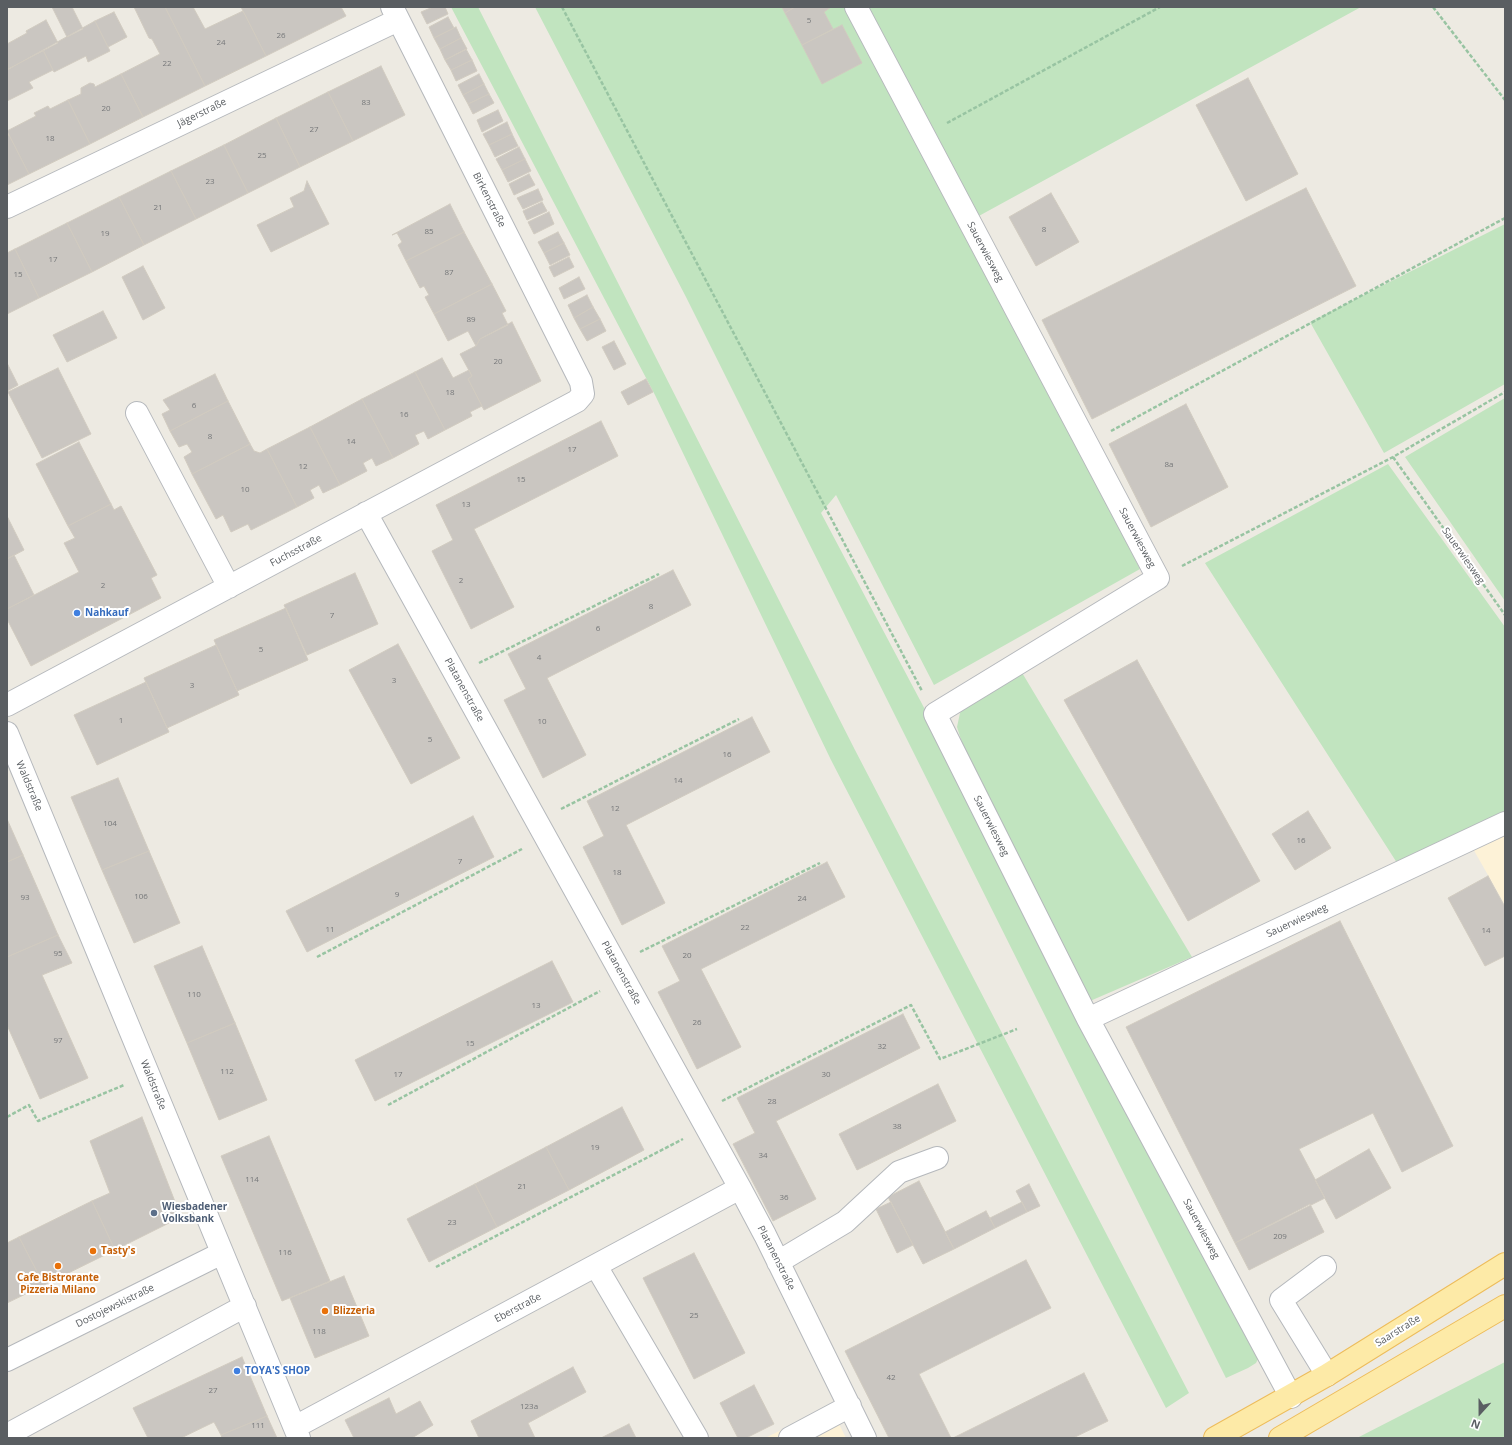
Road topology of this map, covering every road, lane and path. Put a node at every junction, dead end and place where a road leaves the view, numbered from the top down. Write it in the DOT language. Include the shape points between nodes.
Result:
graph roads {
  1 [pos="562,7"];
  2 [pos="856,7"];
  3 [pos="1160,7"];
  4 [pos="1433,7"];
  5 [pos="395,14"];
  6 [pos="1505,100"];
  7 [pos="924,136"];
  8 [pos="7,207"];
  9 [pos="1505,218"];
  10 [pos="1505,392"];
  11 [pos="582,394"];
  12 [pos="137,413"];
  13 [pos="1087,444"];
  14 [pos="1393,457"];
  15 [pos="366,513"];
  16 [pos="1194,560"];
  17 [pos="659,574"];
  18 [pos="229,587"];
  19 [pos="1505,615"];
  20 [pos="456,674"];
  21 [pos="7,705"];
  22 [pos="935,714"];
  23 [pos="739,719"];
  24 [pos="7,733"];
  25 [pos="1505,823"];
  26 [pos="541,829"];
  27 [pos="820,863"];
  28 [pos="317,957"];
  29 [pos="620,971"];
  30 [pos="1088,1019"];
  31 [pos="1017,1029"];
  32 [pos="149,1075"];
  33 [pos="388,1105"];
  34 [pos="7,1117"];
  35 [pos="702,1120"];
  36 [pos="937,1158"];
  37 [pos="740,1188"];
  38 [pos="222,1253"];
  39 [pos="778,1262"];
  40 [pos="1505,1264"];
  41 [pos="436,1266"];
  42 [pos="596,1266"];
  43 [pos="1325,1267"];
  44 [pos="244,1306"];
  45 [pos="1505,1306"];
  46 [pos="7,1360"];
  47 [pos="1327,1375"];
  48 [pos="1291,1396"];
  49 [pos="850,1406"];
  50 [pos="297,1433"];
  51 [pos="7,1435"];
  52 [pos="697,1438"];
  53 [pos="790,1438"];
  54 [pos="865,1438"];
  55 [pos="1215,1438"];
  56 [pos="1280,1438"];
  1 -- 22 [label="path"];
  2 -- 7 [label="street, Sauerwiesweg"];
  3 -- 7 [label="path"];
  4 -- 6 [label="path"];
  5 -- 8 [label="street, Jägerstraße"];
  5 -- 11 [label="street, Birkenstraße" via="581,382"];
  7 -- 13 [label="street, Sauerwiesweg"];
  9 -- 13 [label="path"];
  10 -- 14 [label="path"];
  11 -- 15 [label="street, Fuchsstraße" via="576,401"];
  12 -- 18 [label="street"];
  13 -- 22 [label="street, Sauerwiesweg" via="1158,578"];
  14 -- 16 [label="path"];
  14 -- 19 [label="path, Sauerwiesweg"];
  15 -- 18 [label="street, Fuchsstraße"];
  15 -- 20 [label="street, Platanenstraße"];
  17 -- 20 [label="path"];
  18 -- 21 [label="street, Fuchsstraße"];
  20 -- 26 [label="street, Platanenstraße"];
  22 -- 30 [label="street, Sauerwiesweg"];
  23 -- 26 [label="path"];
  24 -- 32 [label="street, Waldstraße"];
  25 -- 30 [label="street, Sauerwiesweg"];
  26 -- 28 [label="path"];
  26 -- 29 [label="street, Platanenstraße"];
  27 -- 29 [label="path"];
  29 -- 33 [label="path"];
  29 -- 35 [label="street, Platanenstraße"];
  30 -- 48 [label="street, Sauerwiesweg"];
  31 -- 35 [label="path" via="940,1059 910,1005"];
  32 -- 34 [label="path" via="38,1121 30,1105"];
  32 -- 38 [label="street, Waldstraße"];
  35 -- 37 [label="street, Platanenstraße"];
  35 -- 41 [label="path"];
  36 -- 39 [label="street" via="899,1172 845,1222"];
  37 -- 39 [label="street, Platanenstraße"];
  37 -- 42 [label="street, Eberstraße"];
  38 -- 44 [label="street, Waldstraße"];
  38 -- 46 [label="street, Dostojewskistraße"];
  39 -- 49 [label="street, Platanenstraße"];
  40 -- 47 [label="main road, Saarstraße"];
  42 -- 50 [label="street, Eberstraße"];
  42 -- 52 [label="street"];
  43 -- 47 [label="street" via="1281,1300"];
  44 -- 50 [label="street, Waldstraße"];
  44 -- 51 [label="street"];
  45 -- 56 [label="main road"];
  47 -- 48 [label="main road, Saarstraße"];
  48 -- 55 [label="main road, Saarstraße"];
  49 -- 53 [label="street"];
  49 -- 54 [label="street, Platanenstraße"];
}
